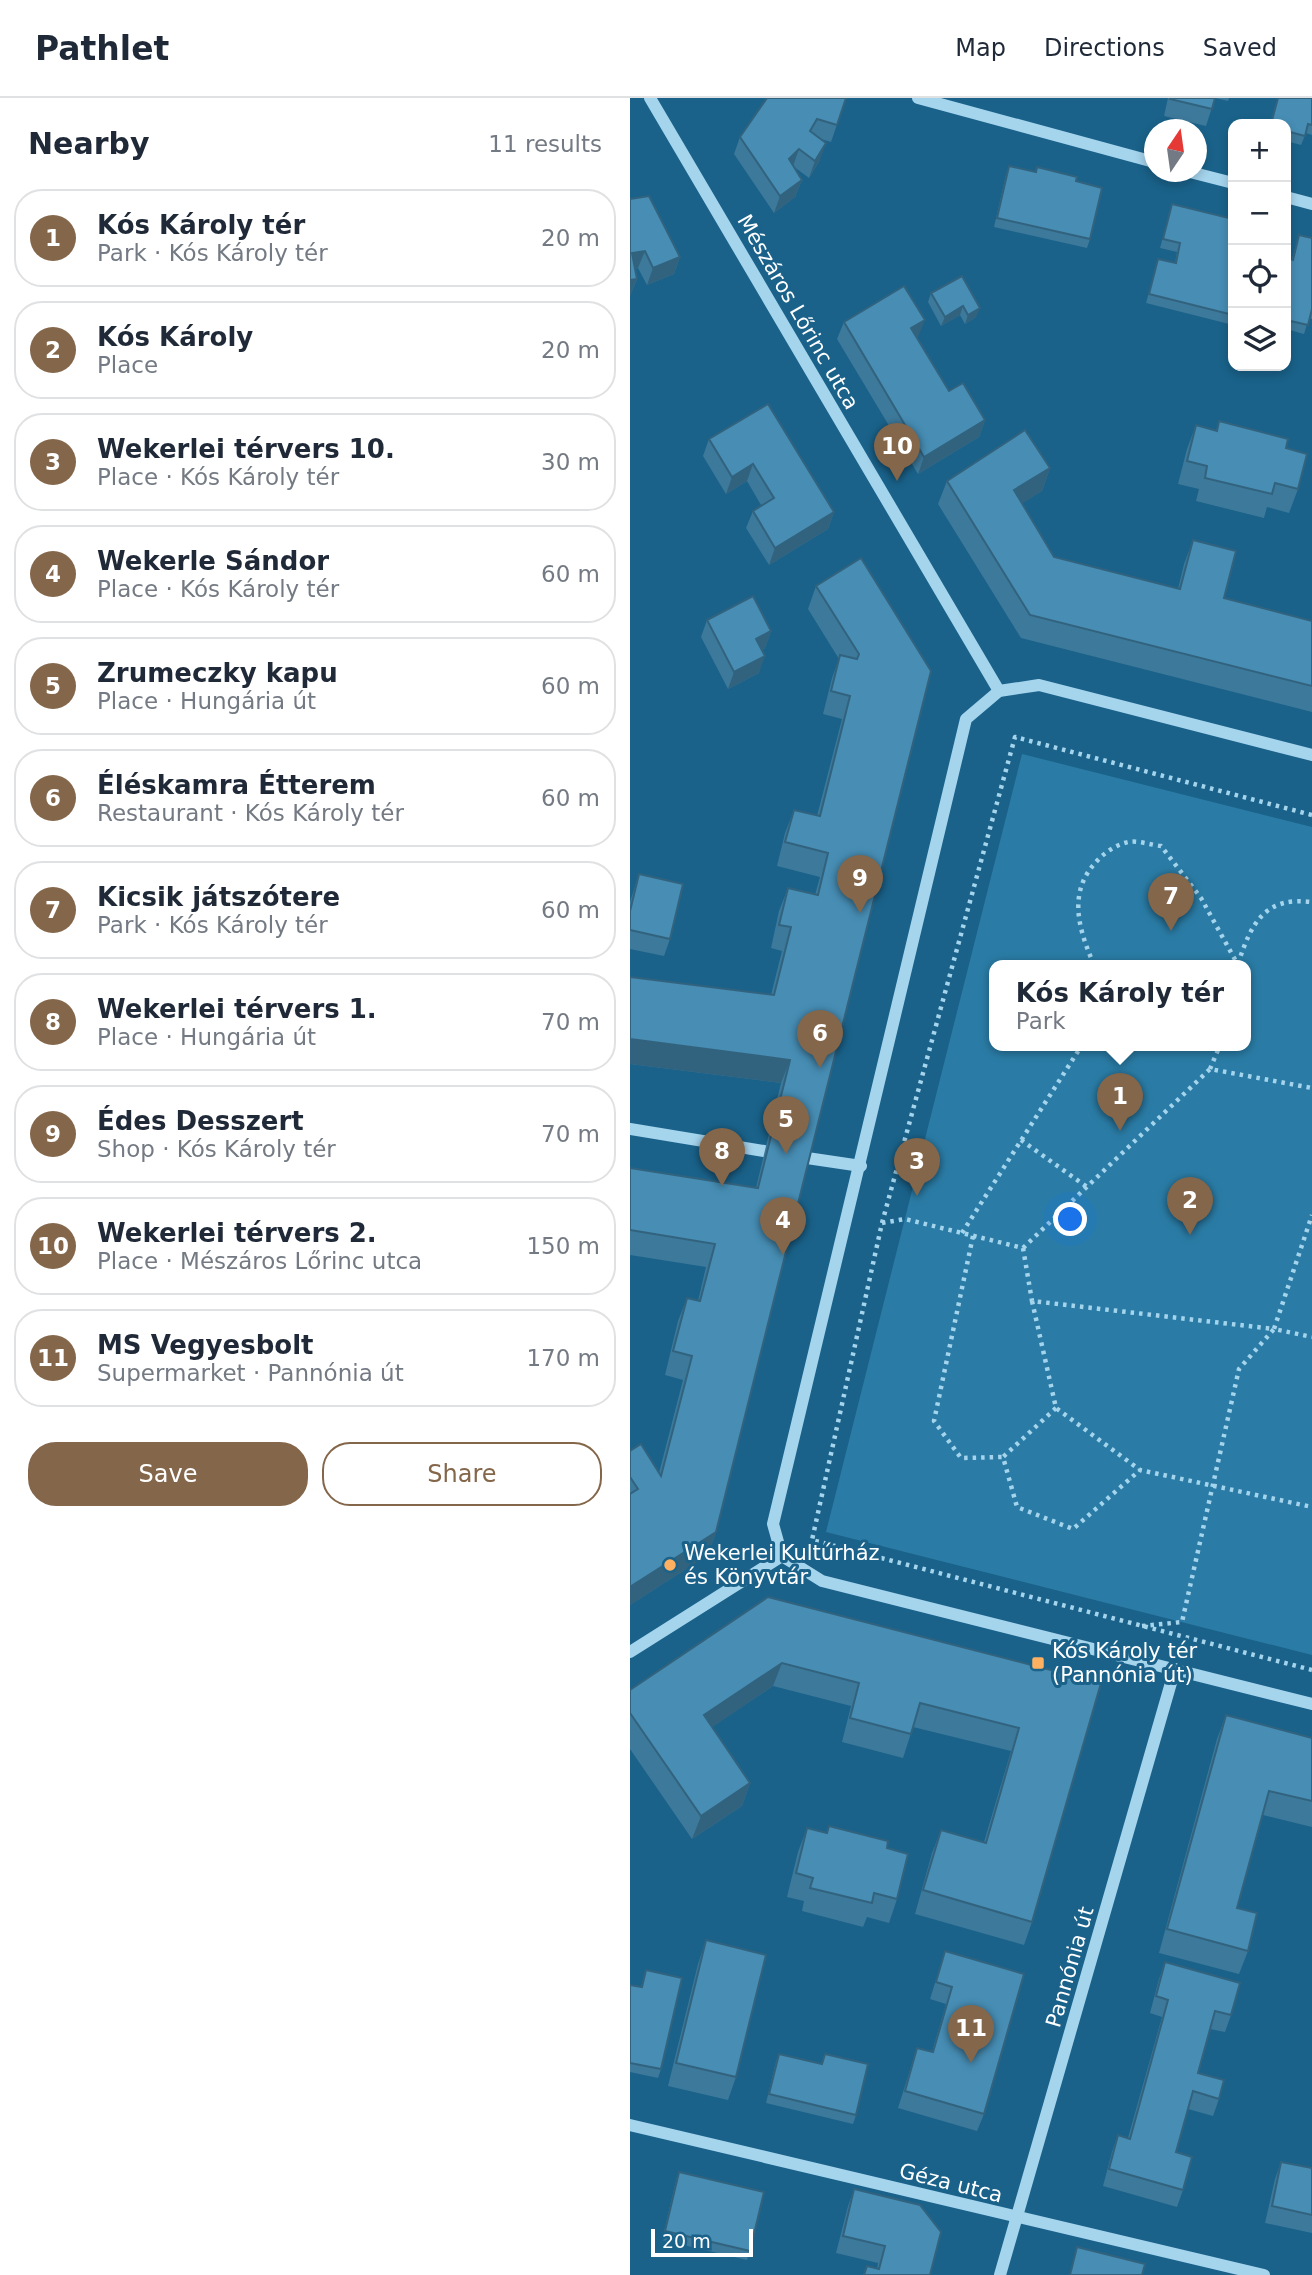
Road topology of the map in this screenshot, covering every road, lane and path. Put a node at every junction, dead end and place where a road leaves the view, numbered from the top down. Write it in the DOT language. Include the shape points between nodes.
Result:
graph roads {
  1 [pos="650,98"];
  2 [pos="918,98"];
  3 [pos="1144,159"];
  4 [pos="1207,176"];
  5 [pos="1229,182"];
  6 [pos="1291,198"];
  7 [pos="1312,204"];
  8 [pos="999,691"];
  9 [pos="1312,755"];
  10 [pos="1312,815"];
  11 [pos="1312,902"];
  12 [pos="1092,960"];
  13 [pos="1235,960"];
  14 [pos="1240,960"];
  15 [pos="1078,1051"];
  16 [pos="1218,1051"];
  17 [pos="1210,1069"];
  18 [pos="1312,1088"];
  19 [pos="630,1129"];
  20 [pos="1021,1140"];
  21 [pos="764,1151"];
  22 [pos="807,1158"];
  23 [pos="861,1167"];
  24 [pos="1087,1187"];
  25 [pos="1312,1215"];
  26 [pos="883,1223"];
  27 [pos="962,1233"];
  28 [pos="973,1236"];
  29 [pos="1023,1248"];
  30 [pos="1032,1301"];
  31 [pos="1275,1329"];
  32 [pos="1312,1337"];
  33 [pos="1056,1408"];
  34 [pos="1003,1457"];
  35 [pos="1140,1470"];
  36 [pos="1214,1486"];
  37 [pos="1312,1507"];
  38 [pos="782,1556"];
  39 [pos="1138,1627"];
  40 [pos="630,1652"];
  41 [pos="1175,1669"];
  42 [pos="1312,1670"];
  43 [pos="1312,1704"];
  44 [pos="630,2125"];
  45 [pos="1017,2219"];
  46 [pos="1000,2275"];
  47 [pos="1264,2275"];
  1 -- 8 [label="street, Mészáros Lőrinc utca"];
  2 -- 3 [label="street"];
  4 -- 5 [label="street"];
  6 -- 7 [label="street"];
  8 -- 9 [label="street" via="1039,685"];
  8 -- 23 [label="street" via="966,719"];
  10 -- 26 [label="path" via="1015,737"];
  11 -- 14 [label="path" via="1297,900 1268,908 1249,932"];
  12 -- 13 [label="path" via="1080,934 1077,898 1087,872 1106,852 1129,841 1161,846 1201,898"];
  15 -- 20 [label="path"];
  16 -- 17 [label="path"];
  17 -- 18 [label="path"];
  17 -- 24 [label="path"];
  19 -- 21 [label="street"];
  20 -- 24 [label="path"];
  20 -- 27 [label="path"];
  22 -- 23 [label="street"];
  23 -- 38 [label="street" via="773,1524"];
  24 -- 29 [label="path"];
  25 -- 31 [label="path"];
  26 -- 27 [label="path" via="905,1219"];
  26 -- 39 [label="path" via="812,1539"];
  27 -- 28 [label="path"];
  28 -- 29 [label="path"];
  28 -- 34 [label="path" via="934,1421 961,1458"];
  29 -- 30 [label="path"];
  30 -- 31 [label="path"];
  30 -- 33 [label="path"];
  31 -- 32 [label="path"];
  31 -- 36 [label="path" via="1239,1369"];
  33 -- 34 [label="path"];
  33 -- 35 [label="path"];
  34 -- 35 [label="path" via="1017,1507 1073,1529"];
  35 -- 36 [label="path"];
  36 -- 37 [label="path"];
  36 -- 39 [label="path" via="1182,1622"];
  38 -- 40 [label="street"];
  38 -- 41 [label="street" via="822,1581"];
  39 -- 42 [label="path"];
  41 -- 43 [label="street"];
  41 -- 45 [label="street, Pannónia út"];
  44 -- 45 [label="street, Géza utca"];
  45 -- 46 [label="street, Pannónia út"];
  45 -- 47 [label="street, Géza utca"];
}
